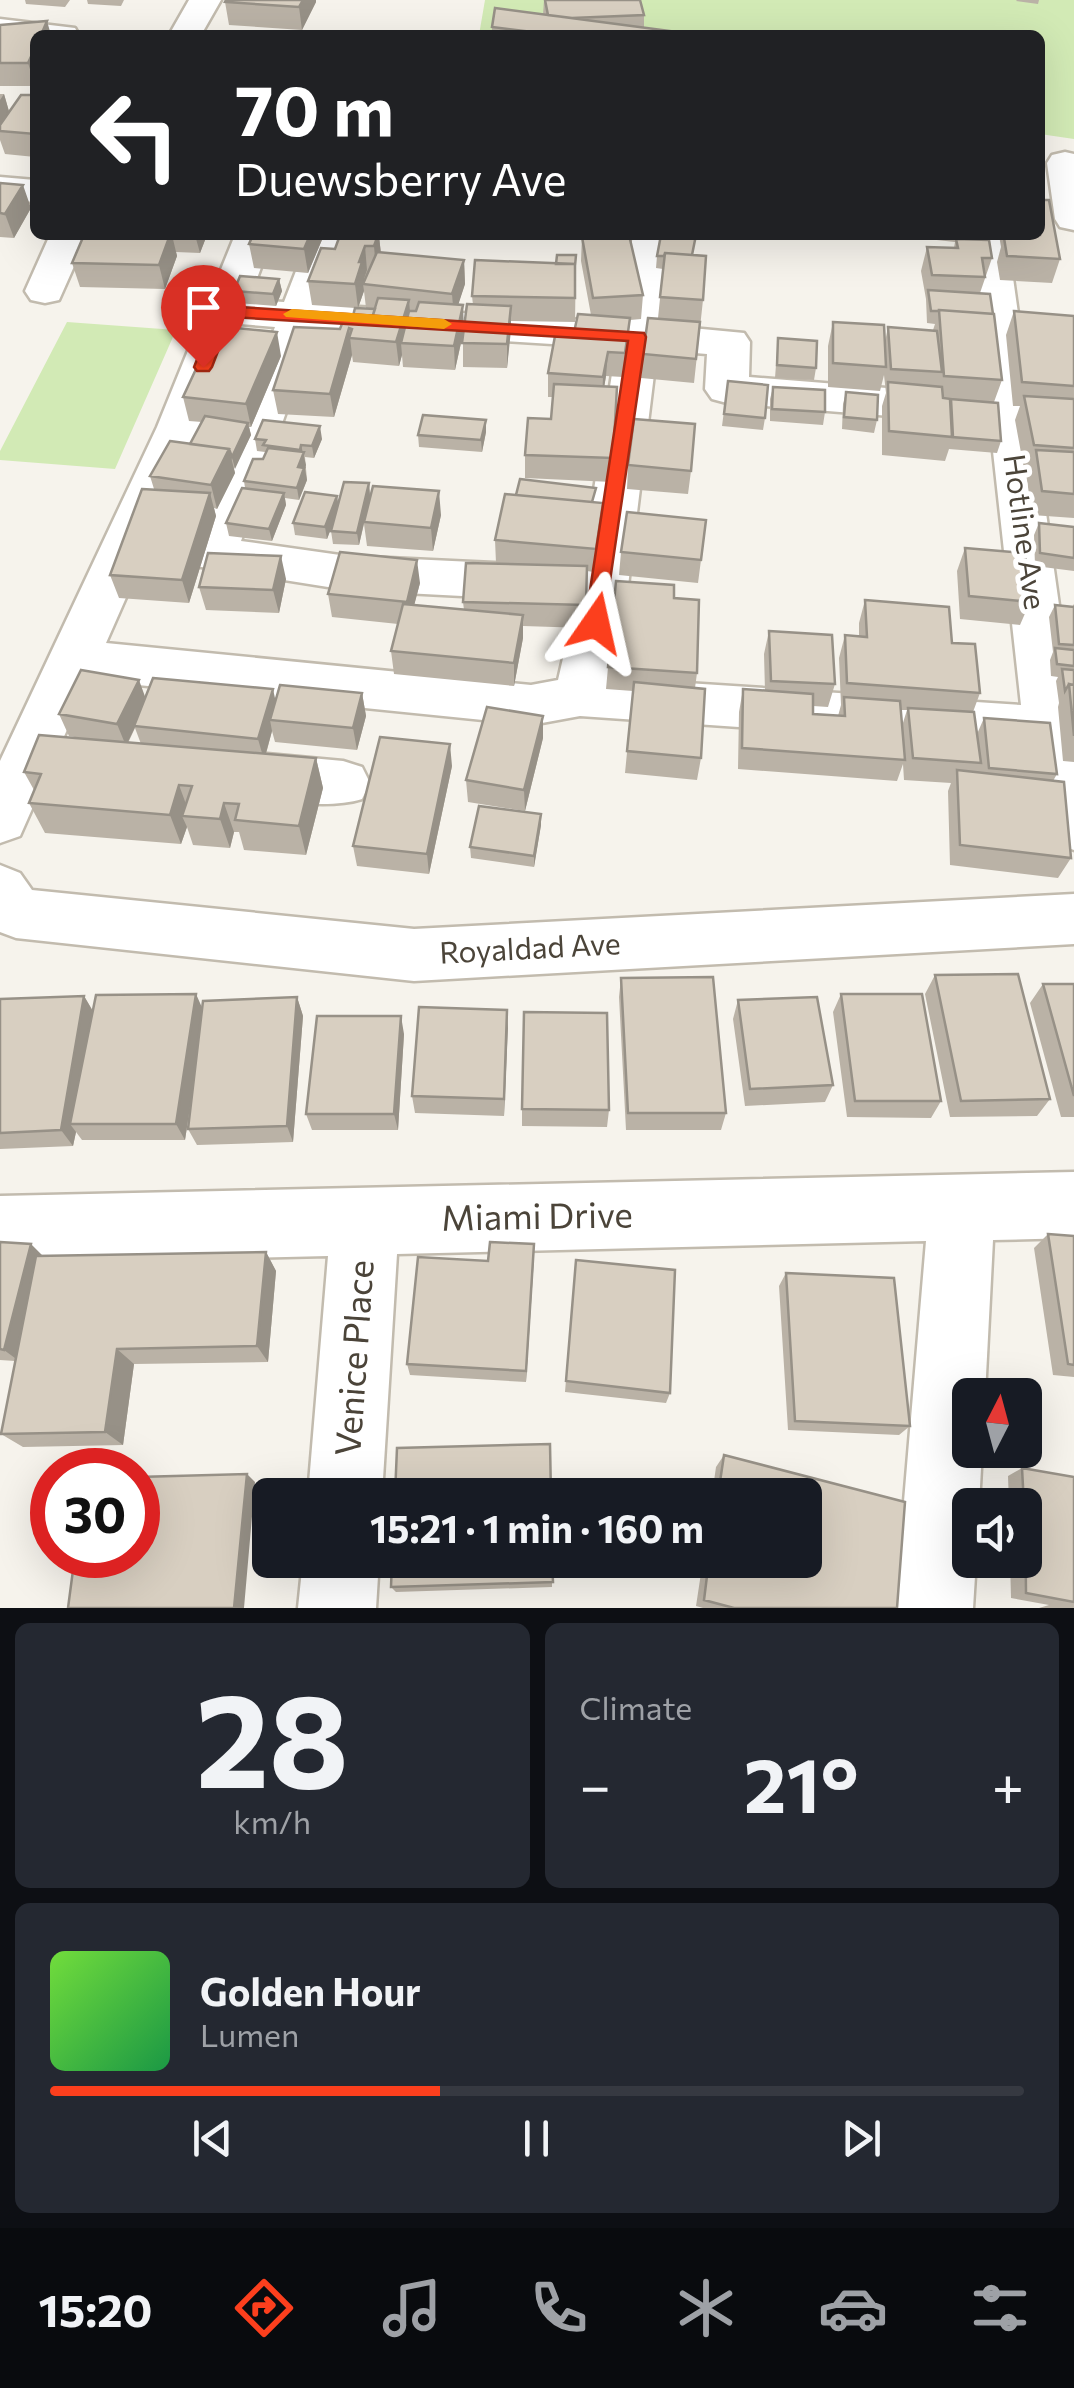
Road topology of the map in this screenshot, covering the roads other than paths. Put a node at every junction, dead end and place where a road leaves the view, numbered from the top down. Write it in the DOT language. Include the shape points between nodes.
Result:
graph roads {
  1 [pos="205,0"];
  2 [pos="0,29"];
  3 [pos="188,30"];
  4 [pos="30,32"];
  5 [pos="1060,162"];
  6 [pos="0,188"];
  7 [pos="30,190"];
  8 [pos="1074,220"];
  9 [pos="68,240"];
  10 [pos="252,240"];
  11 [pos="327,240"];
  12 [pos="651,240"];
  13 [pos="989,240"];
  14 [pos="45,291"];
  15 [pos="224,311"];
  16 [pos="300,314"];
  17 [pos="638,337"];
  18 [pos="1007,412"];
  19 [pos="1074,416"];
  20 [pos="604,586"];
  21 [pos="71,659"];
  22 [pos="580,696"];
  23 [pos="1051,728"];
  24 [pos="29,754"];
  25 [pos="88,760"];
  26 [pos="206,771"];
  27 [pos="343,783"];
  28 [pos="0,820"];
  29 [pos="1074,827"];
  30 [pos="0,890"];
  31 [pos="1074,919"];
  32 [pos="1074,1204"];
  33 [pos="962,1207"];
  34 [pos="366,1221"];
  35 [pos="0,1230"];
  36 [pos="347,1478"];
  37 [pos="340,1578"];
  38 [pos="337,1608"];
  39 [pos="934,1608"];
  1 -- 3 [label="street"];
  2 -- 4 [label="street"];
  5 -- 8 [label="street"];
  6 -- 7 [label="street"];
  9 -- 14 [label="street"];
  10 -- 15 [label="street"];
  11 -- 16 [label="street"];
  12 -- 17 [label="street"];
  13 -- 18 [label="street, Hotline Ave"];
  15 -- 16 [label="street"];
  15 -- 21 [label="street" via="179,427"];
  16 -- 17 [label="street"];
  16 -- 20 [label="street" via="212,554 346,572"];
  17 -- 18 [label="street" via="728,342 727,389"];
  17 -- 20 [label="street"];
  18 -- 19 [label="street"];
  18 -- 23 [label="street, Hotline Ave"];
  20 -- 22 [label="street"];
  21 -- 22 [label="street" via="531,705"];
  21 -- 24 [label="street"];
  22 -- 23 [label="street"];
  23 -- 29 [label="street, Hotline Ave"];
  24 -- 25 [label="street"];
  24 -- 28 [label="street"];
  26 -- 27 [label="street"];
  30 -- 31 [label="street, Royaldad Ave" via="16,914 414,955"];
  32 -- 33 [label="street, Miami Drive"];
  33 -- 34 [label="street, Miami Drive"];
  33 -- 39 [label="street"];
  34 -- 35 [label="street, Miami Drive"];
  34 -- 36 [label="street, Venice Place"];
  37 -- 38 [label="street"];
}
